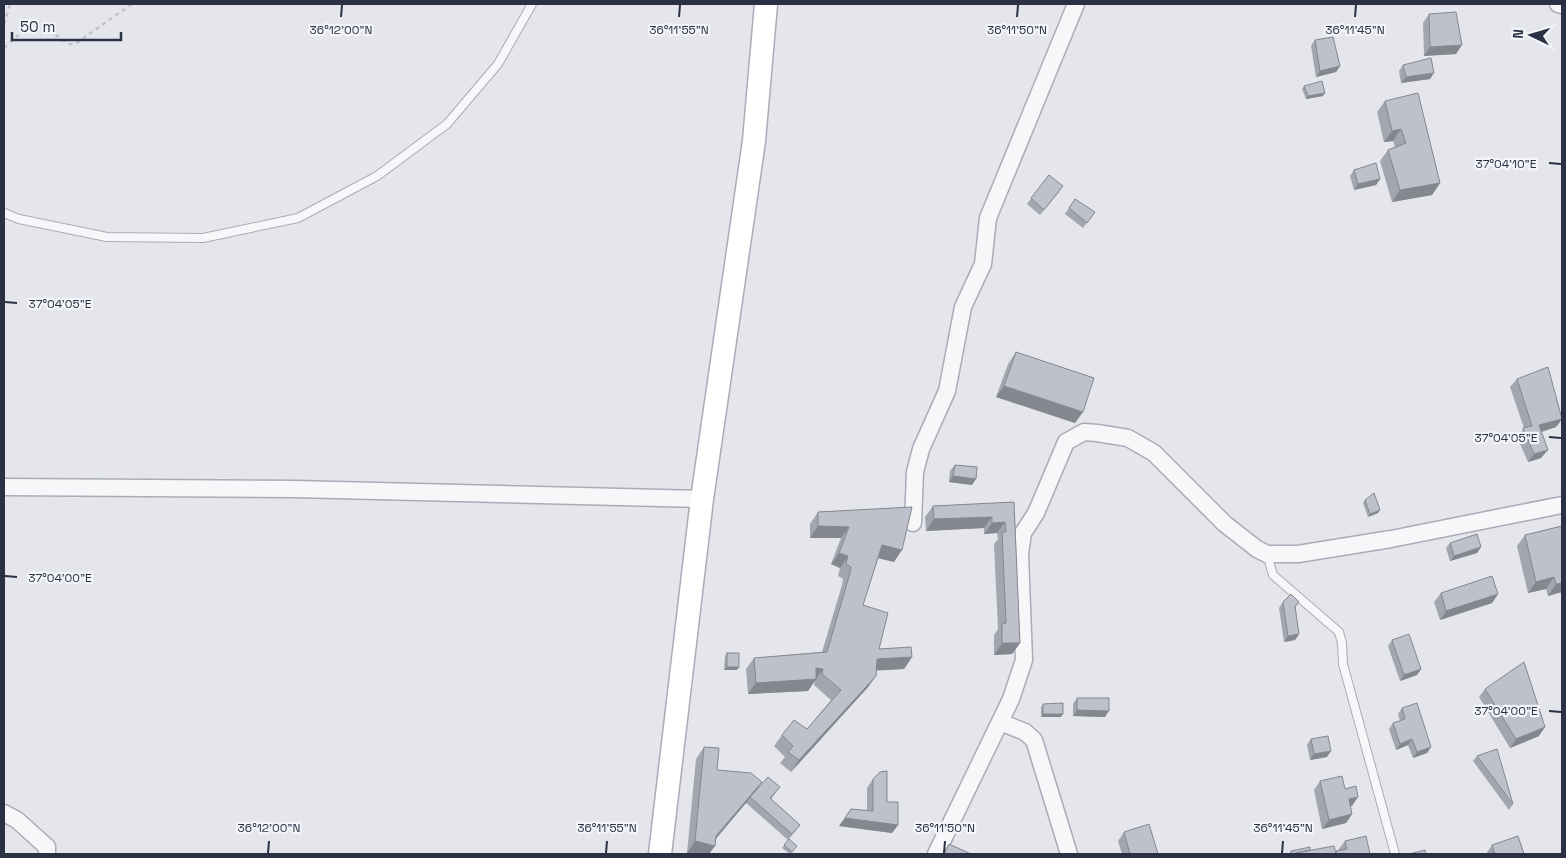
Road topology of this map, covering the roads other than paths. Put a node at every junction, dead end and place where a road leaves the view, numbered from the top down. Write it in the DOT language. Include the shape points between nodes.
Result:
graph roads {
  1 [pos="532,4"];
  2 [pos="766,4"];
  3 [pos="1076,4"];
  4 [pos="1558,4"];
  5 [pos="1562,5"];
  6 [pos="4,213"];
  7 [pos="4,487"];
  8 [pos="702,499"];
  9 [pos="1562,505"];
  10 [pos="913,523"];
  11 [pos="1267,554"];
  12 [pos="1000,722"];
  13 [pos="4,813"];
  14 [pos="48,854"];
  15 [pos="660,854"];
  16 [pos="936,854"];
  17 [pos="1068,854"];
  18 [pos="1395,854"];
  1 -- 6 [label="lane" via="498,64 447,124 377,176 298,218 203,238 107,237"];
  2 -- 8 [label="main road" via="754,141"];
  3 -- 10 [label="street" via="988,218 983,264 963,307 947,390 920,449 915,472"];
  4 -- 5 [label="street"];
  7 -- 8 [label="street" via="295,489"];
  8 -- 15 [label="main road"];
  9 -- 11 [label="street" via="1390,539 1298,554"];
  11 -- 12 [label="street" via="1225,524 1154,453 1128,438 1084,432 1066,442 1036,513 1023,533 1020,554 1024,660"];
  11 -- 18 [label="lane" via="1273,575 1339,632 1343,664"];
  12 -- 16 [label="street"];
  12 -- 17 [label="street" via="1025,732 1034,740"];
  13 -- 14 [label="street" via="17,820 47,847"];
}
